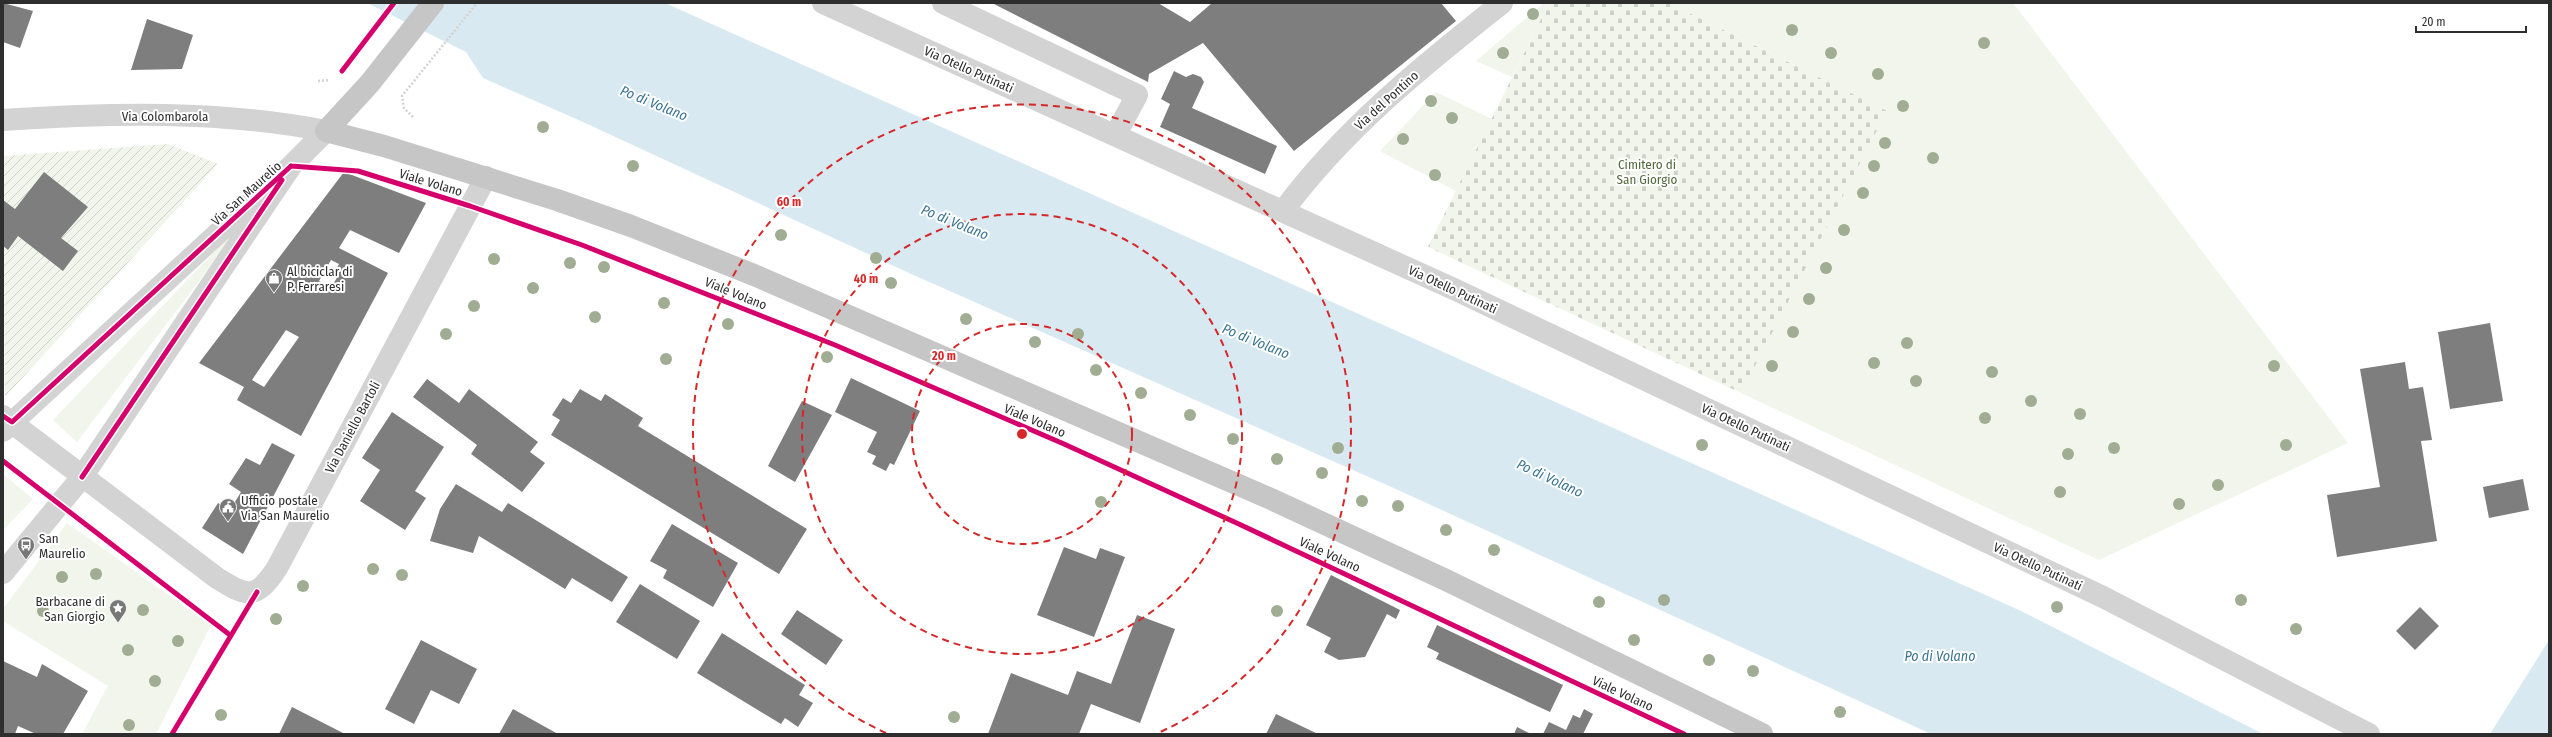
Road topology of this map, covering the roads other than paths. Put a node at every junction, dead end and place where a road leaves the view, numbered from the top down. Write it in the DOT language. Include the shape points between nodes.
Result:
graph roads {
  1 [pos="433,3"];
  2 [pos="823,3"];
  3 [pos="942,3"];
  4 [pos="1502,3"];
  5 [pos="3,120"];
  6 [pos="326,131"];
  7 [pos="1116,134"];
  8 [pos="291,166"];
  9 [pos="486,178"];
  10 [pos="1283,211"];
  11 [pos="6,423"];
  12 [pos="82,477"];
  13 [pos="3,573"];
  14 [pos="1762,734"];
  15 [pos="2369,734"];
  1 -- 6 [label="main road, Via San Maurelio" via="370,83"];
  2 -- 7 [label="street, Via Otello Putinati"];
  3 -- 7 [label="street" via="1137,95"];
  4 -- 10 [label="street, Via del Pontino" via="1430,59 1373,110 1327,156"];
  5 -- 6 [label="street, Via Colombarola" via="199,115 252,118"];
  6 -- 8 [label="street, Via San Maurelio"];
  6 -- 9 [label="main road, Viale Volano"];
  7 -- 10 [label="street, Via Otello Putinati"];
  8 -- 11 [label="street, Via San Maurelio"];
  8 -- 12 [label="street, Via San Maurelio"];
  9 -- 12 [label="street, Via Daniello Bartoli" via="277,568 257,592 248,594 238,591"];
  9 -- 14 [label="main road, Viale Volano" via="631,226 690,249 1120,433 1446,580"];
  10 -- 15 [label="street, Via Otello Putinati" via="1456,290 2103,597"];
  11 -- 12 [label="street, Via San Maurelio"];
  12 -- 13 [label="street, Via San Maurelio"];
}
